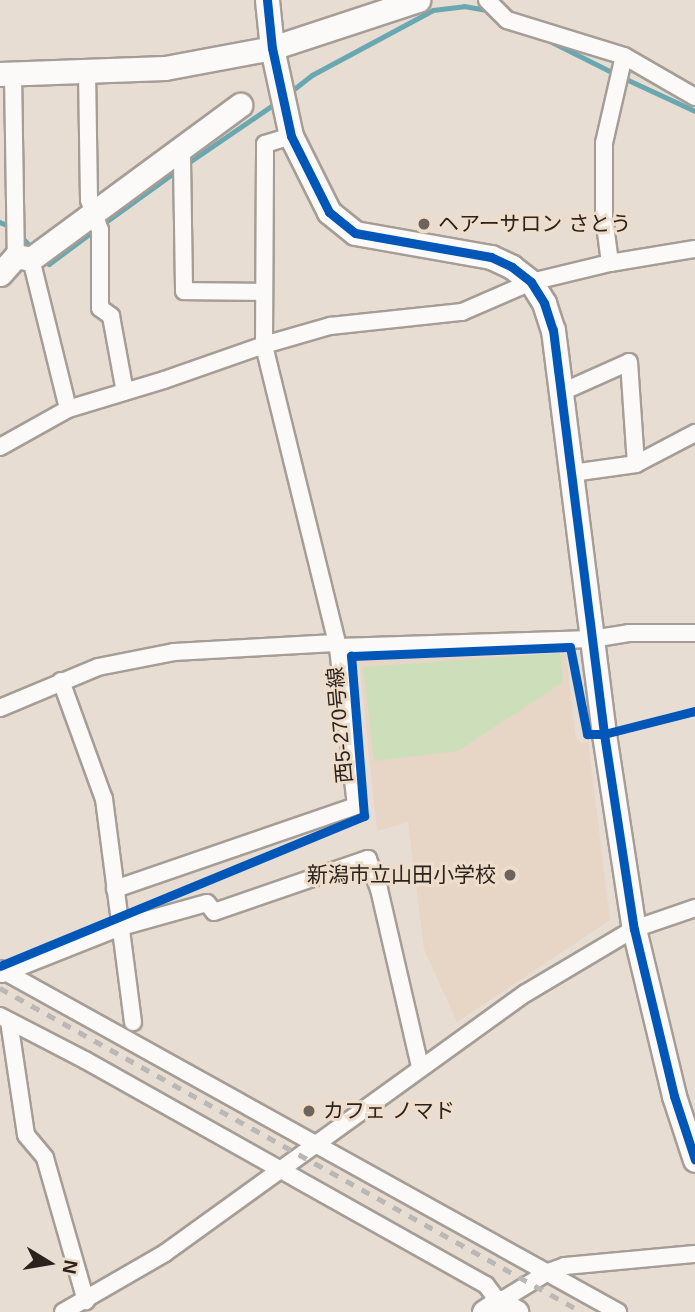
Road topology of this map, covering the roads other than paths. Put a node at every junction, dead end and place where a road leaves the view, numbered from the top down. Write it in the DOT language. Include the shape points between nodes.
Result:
graph roads {
  1 [pos="267,0"];
  2 [pos="418,0"];
  3 [pos="487,0"];
  4 [pos="272,48"];
  5 [pos="624,56"];
  6 [pos="87,71"];
  7 [pos="6,74"];
  8 [pos="695,97"];
  9 [pos="240,105"];
  10 [pos="290,136"];
  11 [pos="178,151"];
  12 [pos="96,211"];
  13 [pos="695,249"];
  14 [pos="23,257"];
  15 [pos="610,263"];
  16 [pos="0,274"];
  17 [pos="531,282"];
  18 [pos="264,292"];
  19 [pos="264,345"];
  20 [pos="125,392"];
  21 [pos="562,392"];
  22 [pos="68,409"];
  23 [pos="695,433"];
  24 [pos="0,447"];
  25 [pos="636,464"];
  26 [pos="572,473"];
  27 [pos="695,633"];
  28 [pos="592,639"];
  29 [pos="336,645"];
  30 [pos="61,681"];
  31 [pos="0,708"];
  32 [pos="115,889"];
  33 [pos="695,908"];
  34 [pos="121,927"];
  35 [pos="635,929"];
  36 [pos="2,972"];
  37 [pos="5,1018"];
  38 [pos="133,1022"];
  39 [pos="420,1067"];
  40 [pos="315,1143"];
  41 [pos="695,1160"];
  42 [pos="280,1169"];
  43 [pos="695,1254"];
  44 [pos="548,1272"];
  45 [pos="86,1301"];
  46 [pos="499,1309"];
  47 [pos="63,1312"];
  48 [pos="618,1312"];
  1 -- 4 [label="street"];
  2 -- 4 [label="street"];
  3 -- 5 [label="street" via="507,20"];
  4 -- 6 [label="street" via="165,68"];
  4 -- 10 [label="street"];
  5 -- 8 [label="street"];
  5 -- 15 [label="street" via="604,143 604,217"];
  6 -- 7 [label="street"];
  6 -- 12 [label="street" via="89,200"];
  7 -- 14 [label="street"];
  9 -- 11 [label="street"];
  10 -- 17 [label="street" via="329,212 355,233 491,257"];
  10 -- 18 [label="street" via="265,144"];
  11 -- 12 [label="street"];
  11 -- 18 [label="street" via="182,160 184,290"];
  12 -- 14 [label="street"];
  12 -- 20 [label="street" via="100,308 111,316"];
  13 -- 15 [label="street"];
  14 -- 16 [label="street"];
  14 -- 22 [label="street"];
  15 -- 17 [label="street"];
  17 -- 19 [label="street" via="462,312 330,326"];
  17 -- 21 [label="street" via="553,330"];
  18 -- 19 [label="street"];
  19 -- 20 [label="street"];
  19 -- 29 [label="street"];
  20 -- 22 [label="street"];
  21 -- 25 [label="street" via="629,362"];
  21 -- 26 [label="street"];
  22 -- 24 [label="street"];
  23 -- 25 [label="street"];
  25 -- 26 [label="street"];
  26 -- 28 [label="street"];
  27 -- 28 [label="street" via="629,633"];
  28 -- 29 [label="street"];
  28 -- 35 [label="street"];
  29 -- 30 [label="street" via="174,652 98,667"];
  29 -- 32 [label="street" via="356,806"];
  30 -- 31 [label="street"];
  30 -- 32 [label="street" via="104,799"];
  32 -- 34 [label="street"];
  33 -- 35 [label="street"];
  34 -- 36 [label="street"];
  34 -- 38 [label="street"];
  34 -- 39 [label="street" via="206,902 214,912 368,859"];
  35 -- 39 [label="street" via="526,993"];
  35 -- 41 [label="street" via="674,1096"];
  36 -- 40 [label="street"];
  37 -- 42 [label="street"];
  37 -- 45 [label="street" via="26,1135 45,1158"];
  39 -- 40 [label="street"];
  40 -- 42 [label="street"];
  40 -- 44 [label="street"];
  42 -- 45 [label="street" via="165,1253"];
  42 -- 46 [label="street" via="486,1284"];
  43 -- 44 [label="street" via="565,1266"];
  44 -- 46 [label="street"];
  44 -- 48 [label="street"];
  45 -- 47 [label="street"];
}
